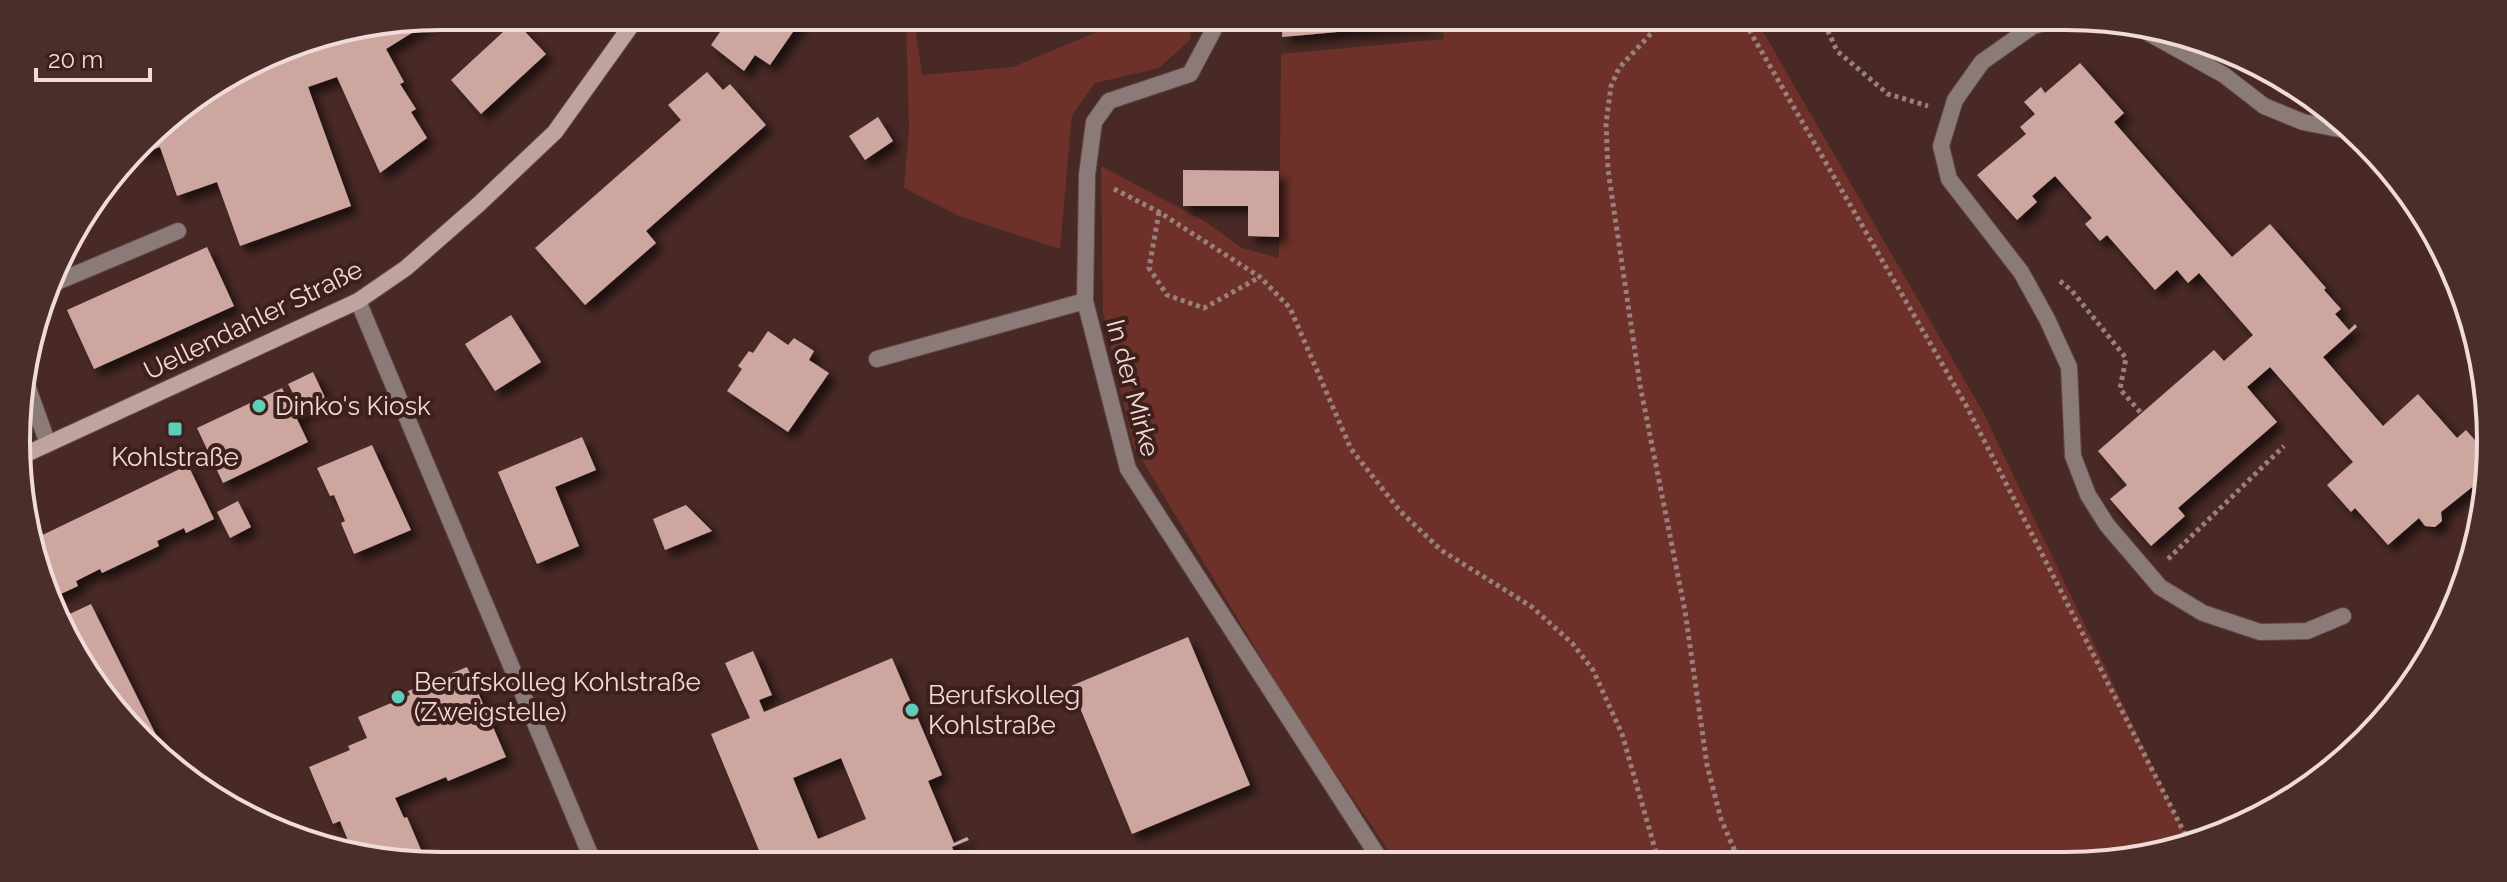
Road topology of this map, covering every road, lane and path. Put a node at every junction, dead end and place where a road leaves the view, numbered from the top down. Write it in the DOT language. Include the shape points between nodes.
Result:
graph roads {
  1 [pos="628,30"];
  2 [pos="1213,30"];
  3 [pos="1654,30"];
  4 [pos="1749,30"];
  5 [pos="1827,30"];
  6 [pos="2027,30"];
  7 [pos="2166,42"];
  8 [pos="1952,113"];
  9 [pos="2332,128"];
  10 [pos="1087,175"];
  11 [pos="1159,212"];
  12 [pos="178,231"];
  13 [pos="2021,272"];
  14 [pos="1260,277"];
  15 [pos="63,280"];
  16 [pos="358,301"];
  17 [pos="1085,301"];
  18 [pos="877,359"];
  19 [pos="32,401"];
  20 [pos="2141,413"];
  21 [pos="48,444"];
  22 [pos="2284,446"];
  23 [pos="30,452"];
  24 [pos="2150,576"];
  25 [pos="2343,616"];
  26 [pos="2185,834"];
  27 [pos="589,852"];
  28 [pos="1375,852"];
  29 [pos="1656,852"];
  30 [pos="1735,852"];
  1 -- 16 [label="main road, Uellendahler Straße" via="555,132 406,268"];
  2 -- 10 [label="street, In der Mirke" via="1190,74 1109,101 1094,122"];
  3 -- 30 [label="path" via="1619,68 1611,86 1608,170 1707,765"];
  4 -- 26 [label="path" via="1967,407"];
  5 -- 8 [label="path" via="1837,51 1888,94"];
  6 -- 8 [label="street" via="1982,62 1955,100"];
  7 -- 9 [label="street" via="2224,75 2264,106"];
  8 -- 13 [label="street" via="1941,146 1949,179"];
  10 -- 11 [label="path"];
  10 -- 17 [label="street, In der Mirke"];
  11 -- 14 [label="path"];
  11 -- 14 [label="path" via="1149,268 1167,295 1204,308"];
  12 -- 15 [label="street"];
  13 -- 20 [label="path" via="2053,275 2072,291 2126,358 2120,389"];
  13 -- 24 [label="street" via="2069,367 2073,456 2088,495"];
  14 -- 29 [label="path" via="1290,308 1351,449 1400,511 1441,550 1532,607 1593,670 1622,734"];
  16 -- 21 [label="main road, Uellendahler Straße"];
  16 -- 27 [label="street"];
  17 -- 18 [label="street"];
  17 -- 28 [label="street, In der Mirke" via="1128,469"];
  19 -- 21 [label="street"];
  21 -- 23 [label="main road, Uellendahler Straße"];
  22 -- 24 [label="path"];
  24 -- 25 [label="street" via="2203,613 2260,632 2307,631"];
}
